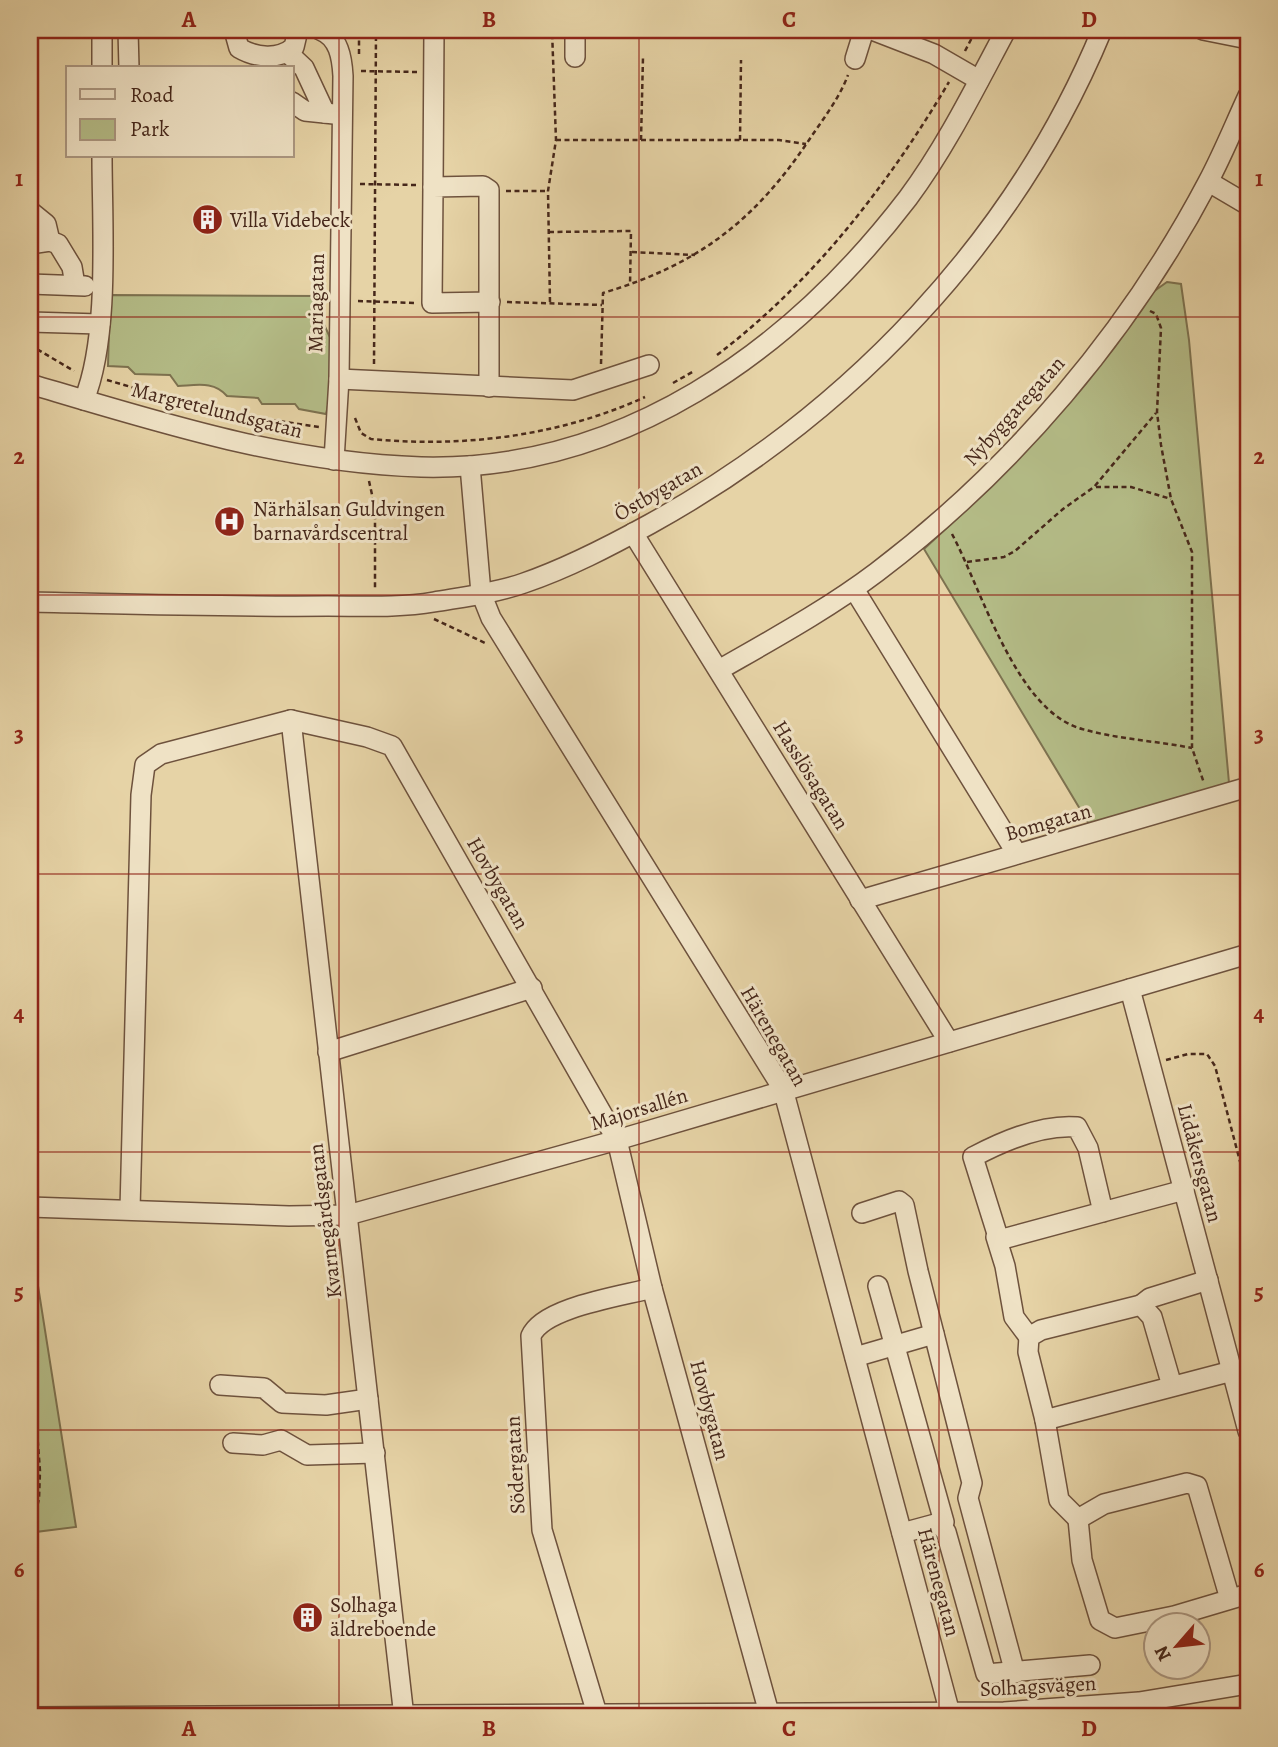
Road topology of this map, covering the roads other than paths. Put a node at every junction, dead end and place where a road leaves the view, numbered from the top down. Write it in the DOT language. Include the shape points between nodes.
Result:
graph roads {
  1 [pos="102,30"];
  2 [pos="128,30"];
  3 [pos="234,30"];
  4 [pos="298,30"];
  5 [pos="320,30"];
  6 [pos="434,30"];
  7 [pos="575,30"];
  8 [pos="864,30"];
  9 [pos="872,30"];
  10 [pos="1006,30"];
  11 [pos="1102,30"];
  12 [pos="1203,30"];
  13 [pos="1248,38"];
  14 [pos="575,57"];
  15 [pos="855,59"];
  16 [pos="287,60"];
  17 [pos="102,66"];
  18 [pos="129,66"];
  19 [pos="979,80"];
  20 [pos="1248,96"];
  21 [pos="294,103"];
  22 [pos="334,114"];
  23 [pos="102,158"];
  24 [pos="1209,181"];
  25 [pos="433,187"];
  26 [pos="1248,205"];
  27 [pos="30,211"];
  28 [pos="50,241"];
  29 [pos="30,244"];
  30 [pos="30,284"];
  31 [pos="75,285"];
  32 [pos="100,287"];
  33 [pos="490,302"];
  34 [pos="30,322"];
  35 [pos="100,324"];
  36 [pos="649,365"];
  37 [pos="339,379"];
  38 [pos="30,384"];
  39 [pos="489,387"];
  40 [pos="84,400"];
  41 [pos="334,460"];
  42 [pos="470,466"];
  43 [pos="633,533"];
  44 [pos="854,589"];
  45 [pos="481,593"];
  46 [pos="30,602"];
  47 [pos="719,670"];
  48 [pos="291,720"];
  49 [pos="1248,787"];
  50 [pos="1017,854"];
  51 [pos="860,900"];
  52 [pos="1248,954"];
  53 [pos="531,988"];
  54 [pos="1130,989"];
  55 [pos="949,1042"];
  56 [pos="328,1052"];
  57 [pos="783,1089"];
  58 [pos="617,1140"];
  59 [pos="1184,1190"];
  60 [pos="30,1207"];
  61 [pos="131,1209"];
  62 [pos="1103,1212"];
  63 [pos="862,1213"];
  64 [pos="348,1215"];
  65 [pos="996,1237"];
  66 [pos="1208,1280"];
  67 [pos="878,1286"];
  68 [pos="652,1288"];
  69 [pos="1141,1305"];
  70 [pos="934,1334"];
  71 [pos="1029,1337"];
  72 [pos="895,1346"];
  73 [pos="855,1357"];
  74 [pos="1232,1371"];
  75 [pos="220,1385"];
  76 [pos="1172,1386"];
  77 [pos="368,1399"];
  78 [pos="1045,1420"];
  79 [pos="1248,1431"];
  80 [pos="233,1443"];
  81 [pos="375,1453"];
  82 [pos="972,1514"];
  83 [pos="1078,1519"];
  84 [pos="942,1523"];
  85 [pos="902,1534"];
  86 [pos="1239,1597"];
  87 [pos="1090,1665"];
  88 [pos="1014,1673"];
  89 [pos="1248,1684"];
  90 [pos="769,1713"];
  91 [pos="1021,1714"];
  92 [pos="598,1715"];
  93 [pos="950,1715"];
  94 [pos="404,1716"];
  95 [pos="30,1717"];
  96 [pos="89,1717"];
  1 -- 17 [label="street"];
  2 -- 18 [label="street"];
  3 -- 16 [label="street" via="239,48 249,54"];
  4 -- 16 [label="street"];
  5 -- 22 [label="street, Mariagatan" via="334,40 342,63"];
  6 -- 25 [label="street"];
  7 -- 14 [label="street"];
  8 -- 15 [label="street"];
  9 -- 19 [label="street" via="912,43"];
  10 -- 19 [label="street, Margretelundsgatan"];
  11 -- 43 [label="street, Östbygatan" via="1079,85 1014,196 903,331 779,441 711,488"];
  12 -- 13 [label="street"];
  16 -- 22 [label="street" via="304,68"];
  19 -- 42 [label="street, Margretelundsgatan" via="909,196 860,256 818,300 751,357 683,401 613,434 543,456"];
  20 -- 24 [label="street, Nybyggaregatan"];
  21 -- 22 [label="street" via="305,111"];
  22 -- 37 [label="street, Mariagatan"];
  23 -- 32 [label="street"];
  24 -- 26 [label="street"];
  24 -- 44 [label="street, Nybyggaregatan" via="1135,302 1038,422 943,517"];
  25 -- 33 [label="street" via="483,186 489,190"];
  25 -- 33 [label="street" via="432,303"];
  27 -- 28 [label="street" via="46,224"];
  28 -- 29 [label="street"];
  28 -- 31 [label="street" via="64,252"];
  30 -- 31 [label="street"];
  31 -- 32 [label="street"];
  32 -- 35 [label="street"];
  33 -- 39 [label="street"];
  34 -- 35 [label="street"];
  35 -- 40 [label="street" via="93,376"];
  36 -- 39 [label="street" via="573,390"];
  37 -- 39 [label="street"];
  37 -- 41 [label="street, Mariagatan"];
  38 -- 40 [label="street, Margretelundsgatan"];
  40 -- 41 [label="street, Margretelundsgatan" via="238,443"];
  41 -- 42 [label="street, Margretelundsgatan"];
  42 -- 45 [label="street, Härenegatan"];
  43 -- 45 [label="street, Östbygatan" via="547,575"];
  43 -- 47 [label="street, Hasslösagatan"];
  44 -- 47 [label="street, Nybyggaregatan"];
  44 -- 50 [label="street"];
  45 -- 46 [label="street, Östbygatan" via="375,607"];
  45 -- 57 [label="street, Härenegatan" via="491,618"];
  47 -- 51 [label="street, Hasslösagatan"];
  48 -- 53 [label="street, Hovbygatan" via="367,737 396,751"];
  48 -- 56 [label="street, Kvarnegårdsgatan"];
  48 -- 61 [label="street, Hovbygatan" via="161,754 142,771"];
  49 -- 50 [label="street, Bomgatan"];
  50 -- 51 [label="street, Bomgatan"];
  51 -- 55 [label="street, Hasslösagatan"];
  52 -- 54 [label="street, Majorsallén"];
  53 -- 56 [label="street"];
  53 -- 58 [label="street, Hovbygatan"];
  54 -- 55 [label="street, Majorsallén"];
  54 -- 59 [label="street, Lidåkersgatan"];
  55 -- 57 [label="street, Majorsallén"];
  56 -- 64 [label="street, Kvarnegårdsgatan"];
  57 -- 58 [label="street, Majorsallén"];
  57 -- 73 [label="street, Härenegatan"];
  58 -- 64 [label="street, Majorsallén"];
  58 -- 68 [label="street, Hovbygatan"];
  59 -- 62 [label="street"];
  59 -- 66 [label="street, Lidåkersgatan"];
  60 -- 61 [label="street, Majorsallén"];
  61 -- 64 [label="street, Majorsallén"];
  62 -- 65 [label="street" via="999,1240"];
  62 -- 65 [label="street" via="1088,1148 1077,1128 1066,1126 1001,1142 973,1157"];
  63 -- 70 [label="street" via="899,1201 904,1205"];
  64 -- 77 [label="street, Kvarnegårdsgatan"];
  65 -- 71 [label="street" via="1014,1317"];
  66 -- 69 [label="street"];
  66 -- 74 [label="street, Lidåkersgatan"];
  67 -- 72 [label="street"];
  68 -- 90 [label="street, Hovbygatan"];
  68 -- 92 [label="street, Södergatan" via="550,1317 531,1336 542,1530"];
  69 -- 71 [label="street"];
  69 -- 76 [label="street" via="1152,1317"];
  70 -- 72 [label="street"];
  70 -- 82 [label="street" via="972,1483 968,1498"];
  71 -- 78 [label="street" via="1028,1352"];
  72 -- 73 [label="street"];
  72 -- 84 [label="street"];
  73 -- 85 [label="street, Härenegatan"];
  74 -- 76 [label="street"];
  74 -- 79 [label="street, Lidåkersgatan"];
  75 -- 77 [label="street" via="264,1388 282,1404 326,1405"];
  76 -- 78 [label="street"];
  77 -- 81 [label="street, Kvarnegårdsgatan"];
  78 -- 83 [label="street" via="1059,1500"];
  80 -- 81 [label="street" via="263,1445 281,1440 307,1455"];
  81 -- 94 [label="street, Kvarnegårdsgatan"];
  82 -- 84 [label="street"];
  82 -- 88 [label="street"];
  83 -- 86 [label="street" via="1104,1504 1187,1483 1198,1486"];
  83 -- 86 [label="street" via="1082,1560 1100,1620 1115,1628"];
  84 -- 85 [label="street"];
  84 -- 88 [label="street" via="986,1674"];
  85 -- 93 [label="street, Härenegatan"];
  87 -- 88 [label="street"];
  89 -- 91 [label="street, Solhagsvägen" via="1139,1702"];
  90 -- 92 [label="street, Solhagsvägen"];
  90 -- 93 [label="street, Solhagsvägen"];
  91 -- 93 [label="street, Solhagsvägen"];
  92 -- 94 [label="street, Solhagsvägen"];
  94 -- 96 [label="street, Solhagsvägen"];
  95 -- 96 [label="street, Solhagsvägen"];
}
